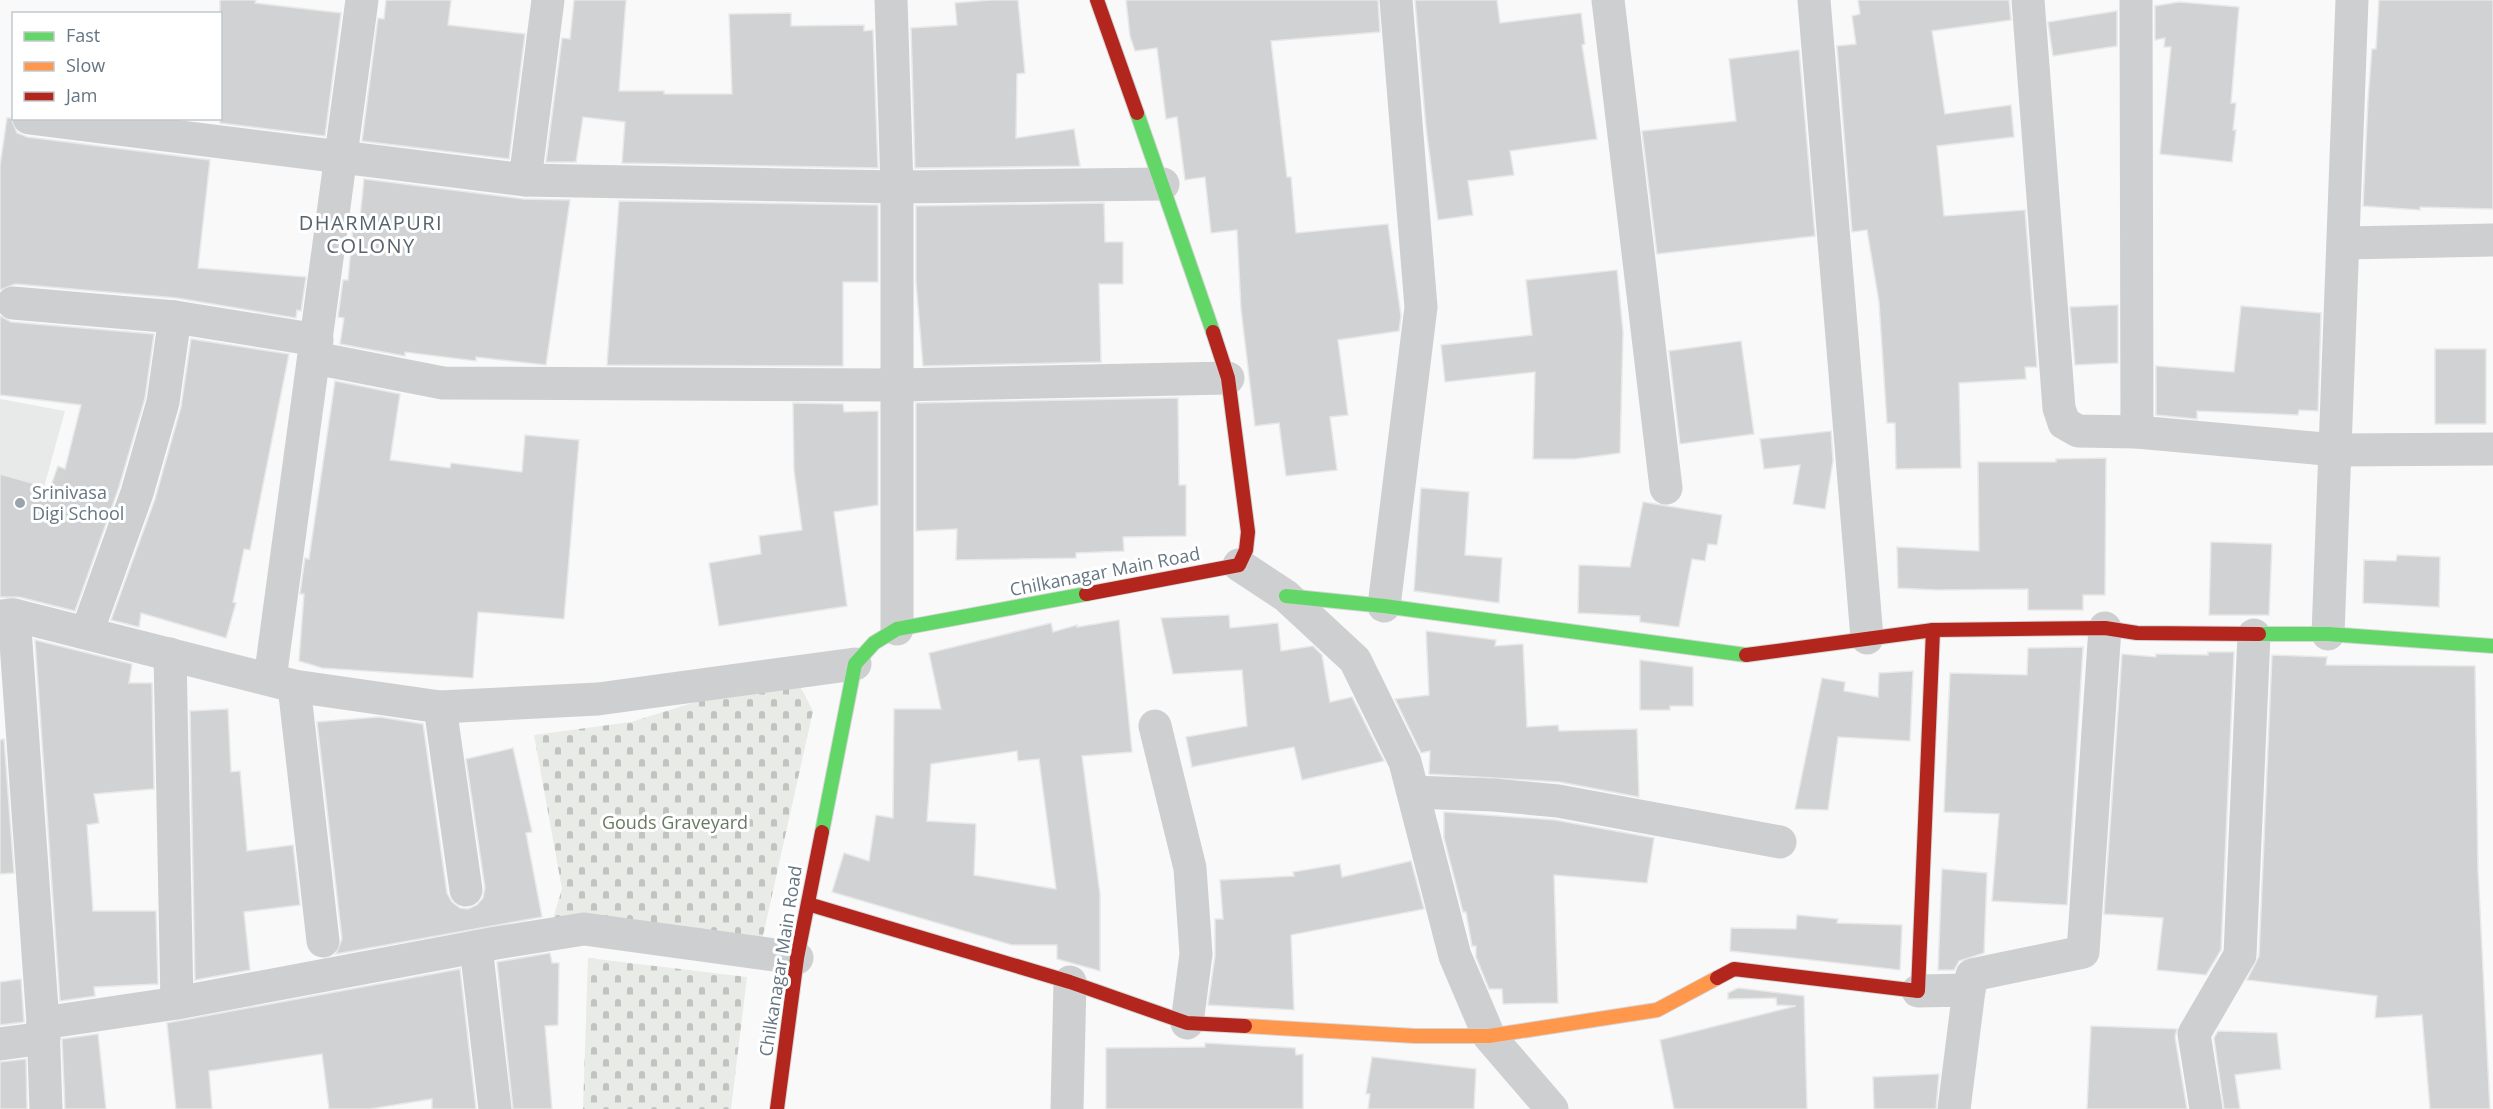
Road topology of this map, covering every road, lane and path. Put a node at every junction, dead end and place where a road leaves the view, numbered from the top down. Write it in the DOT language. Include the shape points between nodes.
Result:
graph roads {
  1 [pos="359,0"];
  2 [pos="548,0"];
  3 [pos="891,0"];
  4 [pos="1097,0"];
  5 [pos="1396,0"];
  6 [pos="1608,0"];
  7 [pos="1814,0"];
  8 [pos="2028,0"];
  9 [pos="2136,0"];
  10 [pos="2352,0"];
  11 [pos="45,120"];
  12 [pos="343,157"];
  13 [pos="525,180"];
  14 [pos="1163,184"];
  15 [pos="897,187"];
  16 [pos="2493,240"];
  17 [pos="2344,243"];
  18 [pos="13,303"];
  19 [pos="175,317"];
  20 [pos="316,349"];
  21 [pos="1228,378"];
  22 [pos="898,385"];
  23 [pos="2137,432"];
  24 [pos="2493,449"];
  25 [pos="2336,450"];
  26 [pos="1666,488"];
  27 [pos="1239,565"];
  28 [pos="1286,596"];
  29 [pos="1384,606"];
  30 [pos="7,616"];
  31 [pos="2105,628"];
  32 [pos="897,629"];
  33 [pos="1933,630"];
  34 [pos="87,632"];
  35 [pos="2328,634"];
  36 [pos="2254,635"];
  37 [pos="1867,638"];
  38 [pos="2493,645"];
  39 [pos="170,654"];
  40 [pos="2493,660"];
  41 [pos="855,664"];
  42 [pos="282,682"];
  43 [pos="440,707"];
  44 [pos="1155,726"];
  45 [pos="1413,792"];
  46 [pos="1780,842"];
  47 [pos="466,890"];
  48 [pos="808,904"];
  49 [pos="323,940"];
  50 [pos="476,947"];
  51 [pos="797,958"];
  52 [pos="1070,982"];
  53 [pos="1969,990"];
  54 [pos="1918,991"];
  55 [pos="177,1003"];
  56 [pos="1187,1023"];
  57 [pos="44,1030"];
  58 [pos="1489,1036"];
  59 [pos="0,1044"];
  60 [pos="46,1109"];
  61 [pos="495,1109"];
  62 [pos="777,1109"];
  63 [pos="1067,1109"];
  64 [pos="1552,1109"];
  65 [pos="1954,1109"];
  66 [pos="2206,1109"];
  1 -- 12 [label="street"];
  2 -- 13 [label="street"];
  3 -- 15 [label="street"];
  4 -- 14 [label="street"];
  5 -- 29 [label="street" via="1421,307"];
  6 -- 26 [label="street"];
  7 -- 37 [label="street"];
  8 -- 23 [label="street" via="2059,408 2064,423 2078,430"];
  9 -- 23 [label="street"];
  10 -- 17 [label="street"];
  11 -- 12 [label="street"];
  12 -- 13 [label="street"];
  12 -- 20 [label="street"];
  13 -- 15 [label="street"];
  14 -- 15 [label="street"];
  14 -- 21 [label="street"];
  15 -- 22 [label="street"];
  16 -- 17 [label="street"];
  17 -- 25 [label="street"];
  18 -- 19 [label="street"];
  19 -- 20 [label="street"];
  19 -- 34 [label="street" via="163,402 140,482"];
  20 -- 22 [label="street" via="443,383"];
  20 -- 42 [label="street"];
  21 -- 22 [label="street"];
  21 -- 27 [label="street" via="1248,532"];
  22 -- 32 [label="street"];
  23 -- 25 [label="street"];
  24 -- 25 [label="street"];
  25 -- 35 [label="street"];
  27 -- 28 [label="street"];
  27 -- 32 [label="street, Chilkanagar Main Road"];
  28 -- 29 [label="street"];
  28 -- 45 [label="street" via="1355,660 1405,762"];
  29 -- 37 [label="street" via="1744,655"];
  30 -- 34 [label="street"];
  30 -- 57 [label="street"];
  31 -- 33 [label="street"];
  31 -- 36 [label="street" via="2137,633"];
  31 -- 53 [label="street" via="2083,952 1972,975"];
  32 -- 41 [label="street, Chilkanagar Main Road" via="873,643"];
  33 -- 37 [label="street"];
  33 -- 54 [label="street"];
  34 -- 39 [label="street"];
  35 -- 36 [label="street"];
  35 -- 38 [label="street"];
  36 -- 66 [label="street" via="2240,955 2194,1034"];
  38 -- 40 [label="street"];
  39 -- 42 [label="street"];
  39 -- 55 [label="street"];
  41 -- 43 [label="street" via="598,699"];
  41 -- 48 [label="street, Chilkanagar Main Road"];
  42 -- 43 [label="street"];
  42 -- 49 [label="street"];
  43 -- 47 [label="street"];
  44 -- 56 [label="street" via="1190,868 1196,954"];
  45 -- 46 [label="street" via="1558,801"];
  45 -- 58 [label="street" via="1455,956"];
  48 -- 51 [label="street, Chilkanagar Main Road"];
  48 -- 52 [label="street"];
  50 -- 51 [label="street" via="584,929"];
  50 -- 55 [label="street"];
  50 -- 61 [label="street"];
  51 -- 62 [label="street, Chilkanagar Main Road"];
  52 -- 56 [label="street"];
  52 -- 63 [label="street"];
  53 -- 54 [label="street"];
  53 -- 65 [label="street"];
  54 -- 58 [label="street" via="1734,969 1657,1010"];
  55 -- 57 [label="street"];
  56 -- 58 [label="street" via="1415,1036"];
  57 -- 59 [label="street"];
  57 -- 60 [label="street"];
  58 -- 64 [label="street"];
}
